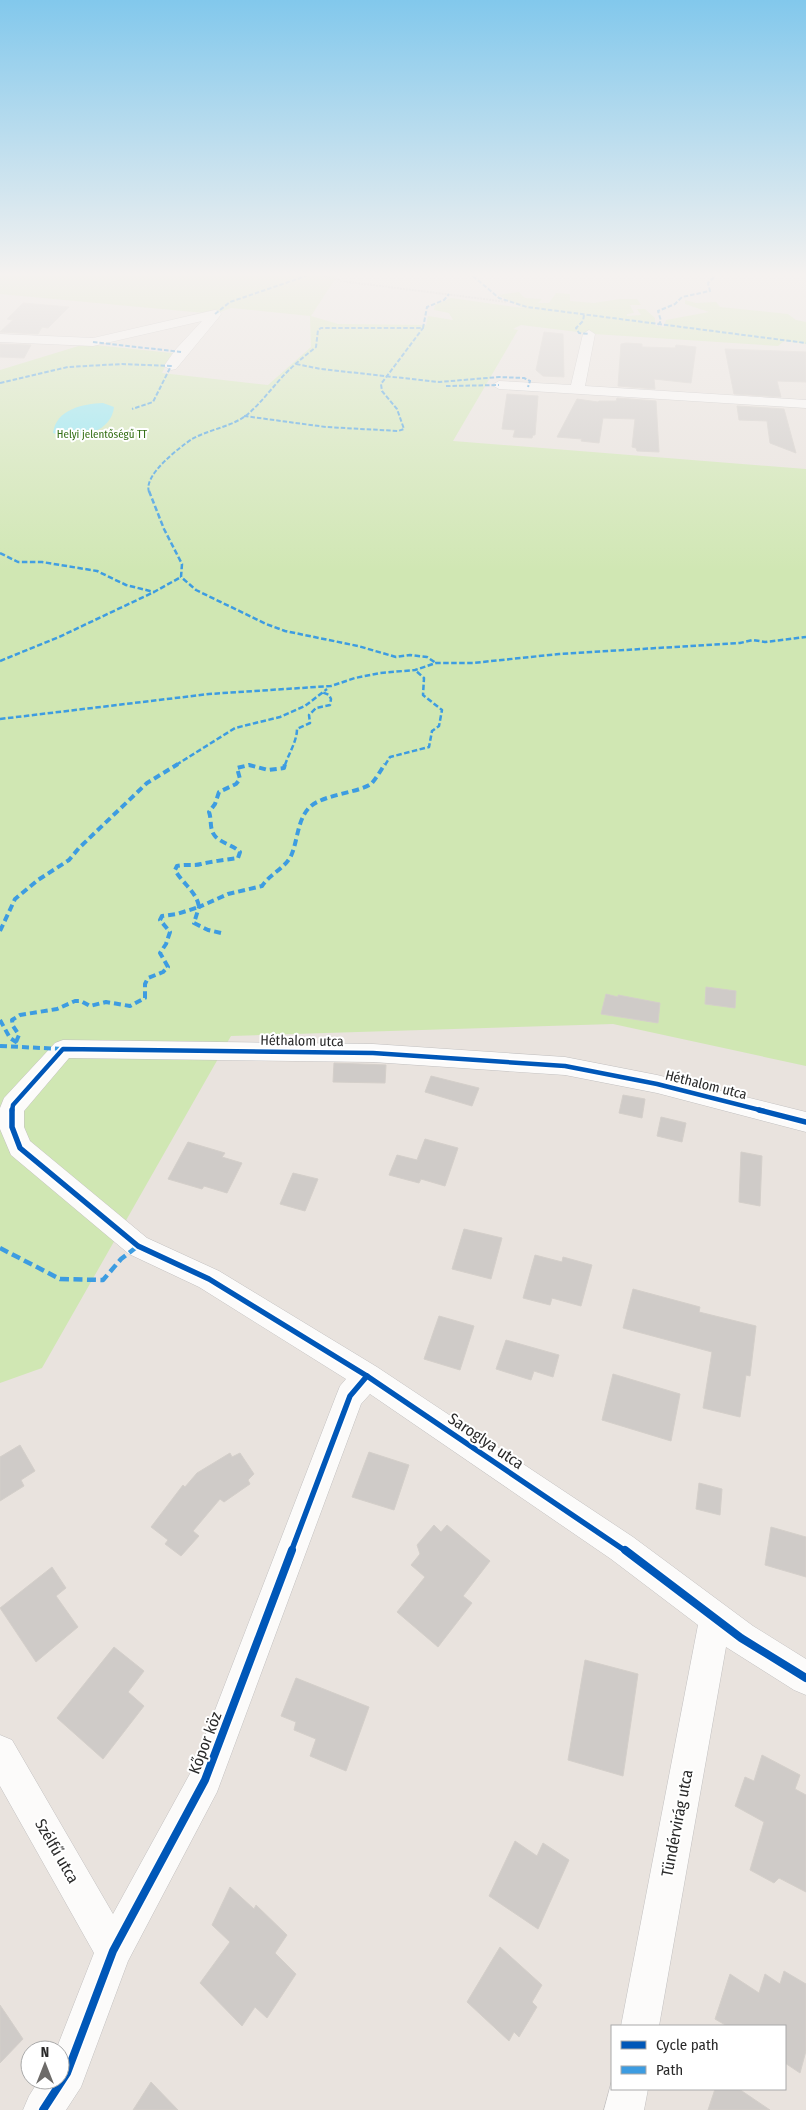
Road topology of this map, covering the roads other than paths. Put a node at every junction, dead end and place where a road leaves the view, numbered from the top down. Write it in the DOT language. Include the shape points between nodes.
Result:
graph roads {
  1 [pos="580,374"];
  2 [pos="499,385"];
  3 [pos="577,390"];
  4 [pos="806,404"];
  5 [pos="806,1122"];
  6 [pos="138,1246"];
  7 [pos="367,1376"];
  8 [pos="715,1620"];
  9 [pos="806,1678"];
  10 [pos="0,1752"];
  11 [pos="113,1951"];
  12 [pos="640,2025"];
  13 [pos="628,2090"];
  14 [pos="43,2110"];
  15 [pos="624,2110"];
  1 -- 3 [label="street"];
  2 -- 3 [label="street"];
  3 -- 4 [label="street"];
  5 -- 6 [label="street, Héthalom utca" via="657,1084 565,1066 373,1053 63,1050 13,1105 10,1117 13,1130 20,1148"];
  6 -- 7 [label="street, Saroglya utca" via="209,1279"];
  7 -- 8 [label="street, Saroglya utca" via="622,1548"];
  7 -- 11 [label="street, Kőpor köz" via="350,1396 205,1780"];
  8 -- 9 [label="street, Saroglya utca"];
  8 -- 12 [label="street, Tündérvirág utca"];
  10 -- 11 [label="street, Szélfű utca"];
  11 -- 14 [label="street, Kőpor köz" via="67,2073"];
  13 -- 15 [label="street"];
}
